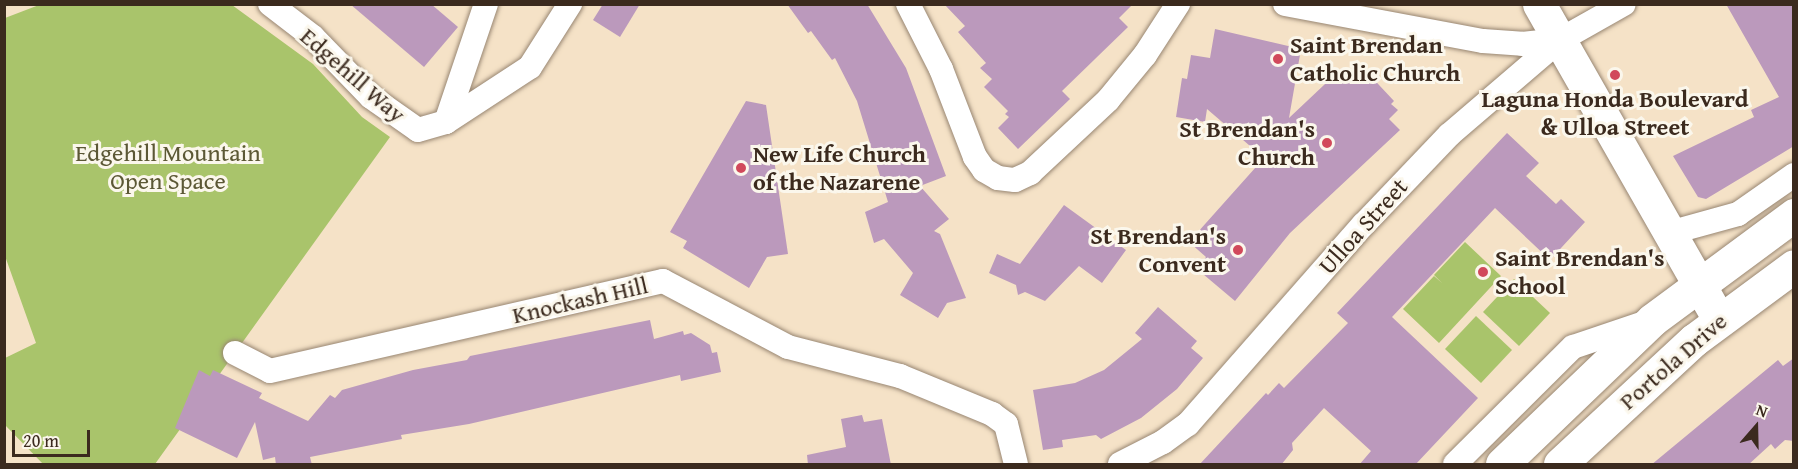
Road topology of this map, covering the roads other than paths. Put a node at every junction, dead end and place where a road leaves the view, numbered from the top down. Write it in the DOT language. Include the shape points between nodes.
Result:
graph roads {
  1 [pos="270,4"];
  2 [pos="486,4"];
  3 [pos="570,4"];
  4 [pos="908,4"];
  5 [pos="1178,4"];
  6 [pos="1285,4"];
  7 [pos="1539,4"];
  8 [pos="1624,4"];
  9 [pos="1560,40"];
  10 [pos="446,122"];
  11 [pos="1794,176"];
  12 [pos="1794,215"];
  13 [pos="1669,232"];
  14 [pos="1794,266"];
  15 [pos="1697,283"];
  16 [pos="1652,320"];
  17 [pos="1719,320"];
  18 [pos="235,353"];
  19 [pos="1016,465"];
  20 [pos="1120,465"];
  21 [pos="1455,465"];
  22 [pos="1502,465"];
  23 [pos="1560,465"];
  1 -- 10 [label="street, Edgehill Way" via="313,37 371,97 398,117 418,130"];
  2 -- 10 [label="street"];
  3 -- 10 [label="street, Edgehill Way" via="530,67"];
  4 -- 5 [label="street" via="941,69 975,157 984,170 998,178 1015,180 1030,173 1107,100 1145,55"];
  6 -- 9 [label="street" via="1483,42 1522,44"];
  7 -- 9 [label="main road"];
  8 -- 9 [label="street, Ulloa Street"];
  9 -- 13 [label="main road"];
  9 -- 20 [label="street, Ulloa Street" via="1449,135 1407,177 1188,424"];
  11 -- 13 [label="street" via="1738,214"];
  12 -- 15 [label="main road, Portola Drive"];
  13 -- 15 [label="main road"];
  14 -- 17 [label="main road, Portola Drive"];
  15 -- 16 [label="main road, Portola Drive"];
  15 -- 17 [label="main road"];
  16 -- 21 [label="street, Portola Drive" via="1573,347"];
  16 -- 22 [label="main road, Portola Drive"];
  17 -- 23 [label="main road, Portola Drive" via="1635,392"];
  18 -- 19 [label="street, Knockash Hill" via="270,371 663,282 788,347 900,376 992,414 1006,423"];
}
